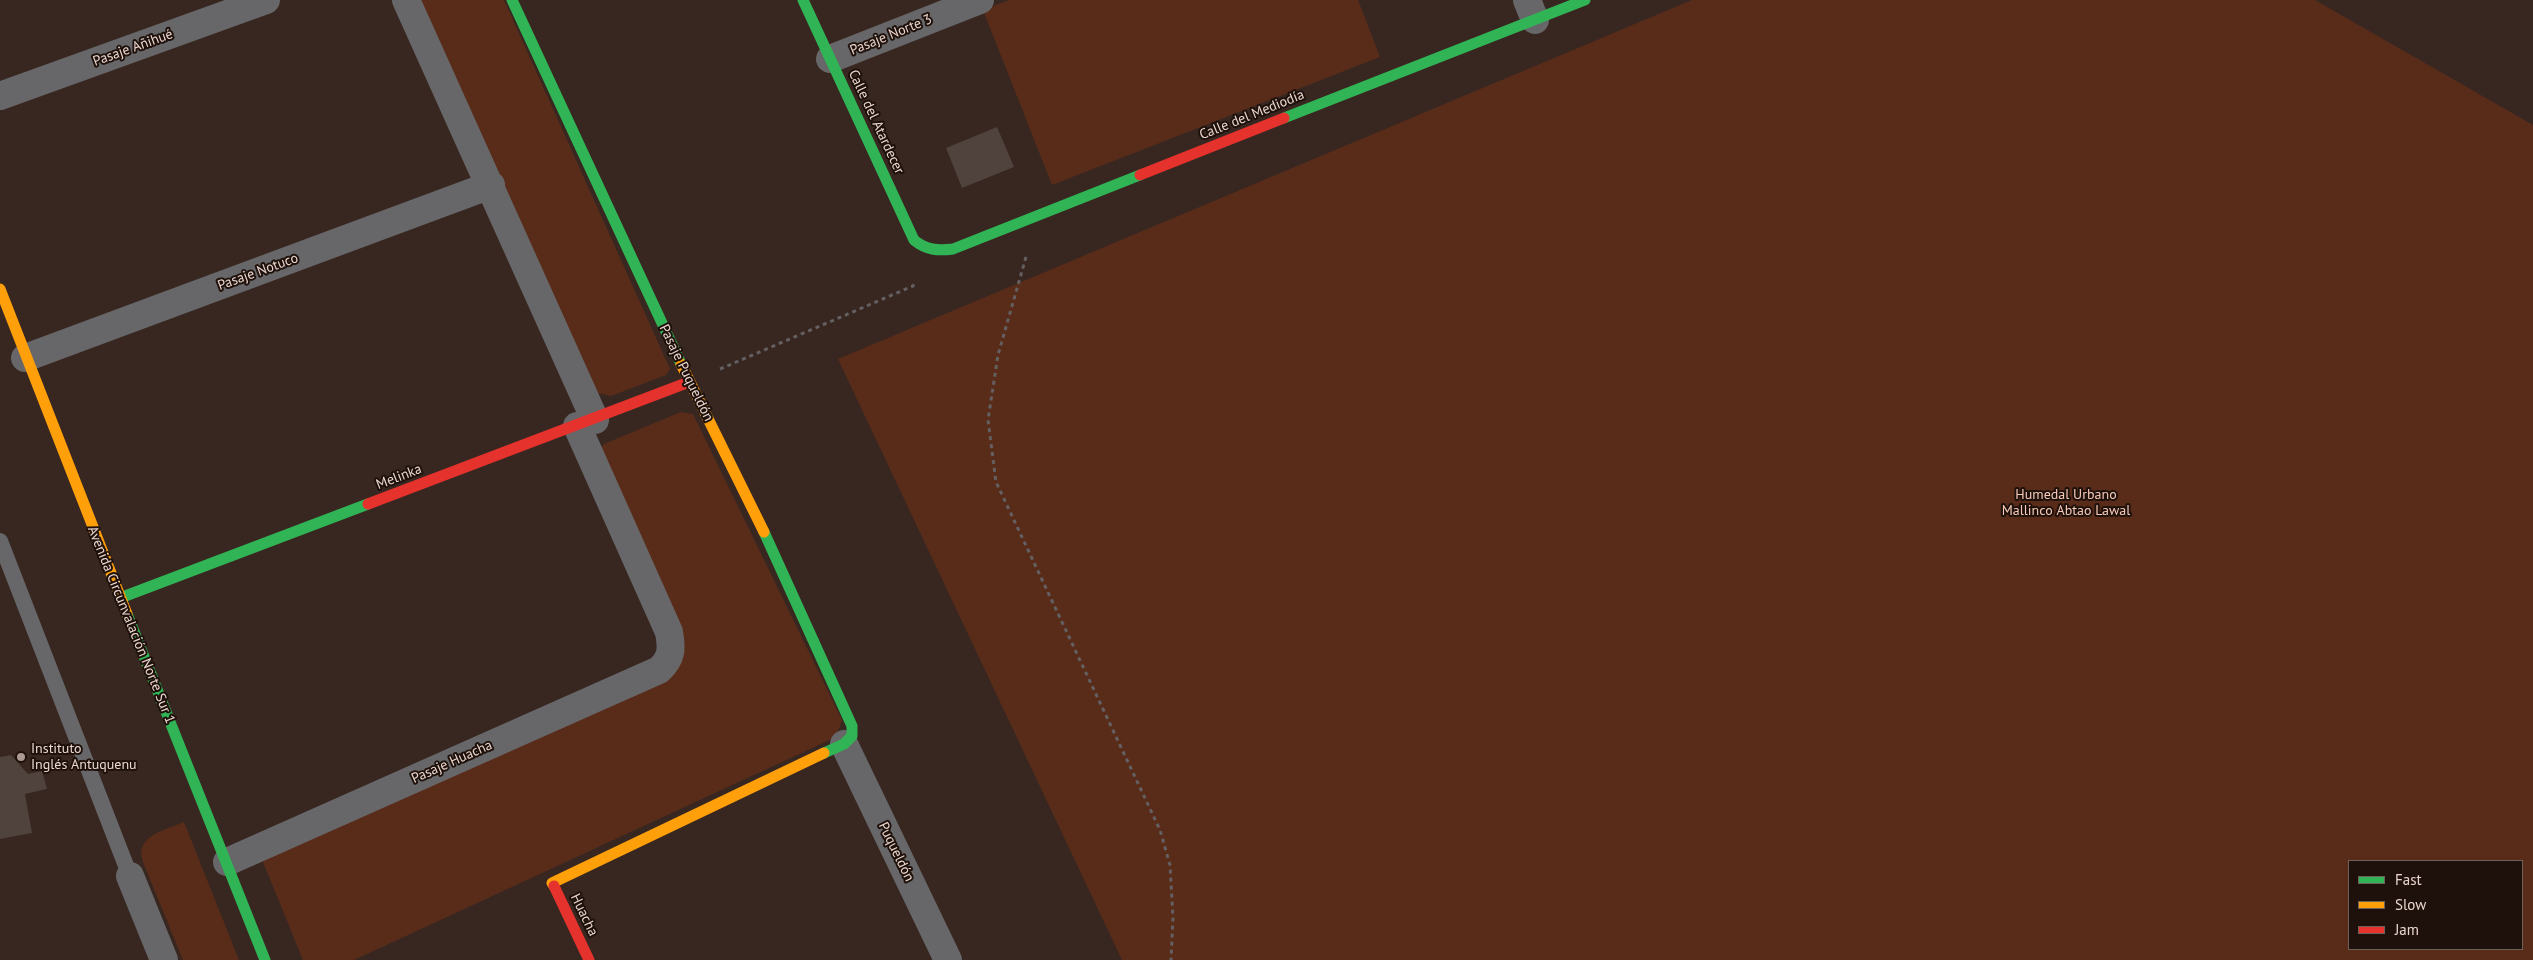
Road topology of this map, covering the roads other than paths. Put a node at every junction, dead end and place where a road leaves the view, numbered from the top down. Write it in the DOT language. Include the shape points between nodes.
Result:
graph roads {
  1 [pos="266,0"];
  2 [pos="406,0"];
  3 [pos="512,0"];
  4 [pos="803,0"];
  5 [pos="980,0"];
  6 [pos="1585,0"];
  7 [pos="1531,10"];
  8 [pos="830,59"];
  9 [pos="0,96"];
  10 [pos="490,185"];
  11 [pos="929,250"];
  12 [pos="0,292"];
  13 [pos="25,358"];
  14 [pos="689,382"];
  15 [pos="586,423"];
  16 [pos="0,541"];
  17 [pos="120,598"];
  18 [pos="844,744"];
  19 [pos="226,862"];
  20 [pos="130,876"];
  21 [pos="164,960"];
  22 [pos="265,960"];
  23 [pos="589,960"];
  24 [pos="948,960"];
  1 -- 9 [label="street, Pasaje Añihué"];
  2 -- 10 [label="street"];
  3 -- 14 [label="street, Pasaje Puqueldón"];
  4 -- 8 [label="street, Calle del Atardecer"];
  5 -- 8 [label="street, Pasaje Norte 3"];
  6 -- 7 [label="street, Calle del Mediodía"];
  7 -- 11 [label="street, Calle del Mediodía" via="1038,216 953,249"];
  8 -- 11 [label="street, Calle del Atardecer" via="914,240"];
  10 -- 13 [label="street, Pasaje Notuco"];
  10 -- 15 [label="street"];
  12 -- 13 [label="street, Avenida Circunvalación Norte Sur 1"];
  13 -- 17 [label="street, Avenida Circunvalación Norte Sur 1"];
  14 -- 15 [label="street, Melinka"];
  14 -- 18 [label="street, Pasaje Puqueldón" via="773,551 852,726 852,736"];
  15 -- 17 [label="street, Melinka"];
  15 -- 19 [label="street, Pasaje Huacha" via="669,632 672,654 659,670"];
  16 -- 20 [label="lane"];
  17 -- 19 [label="street, Avenida Circunvalación Norte Sur 1"];
  18 -- 23 [label="street, Huacha" via="552,883"];
  18 -- 24 [label="street, Puqueldón"];
  19 -- 22 [label="street, Avenida Circunvalación Norte Sur 1"];
  20 -- 21 [label="street"];
}
